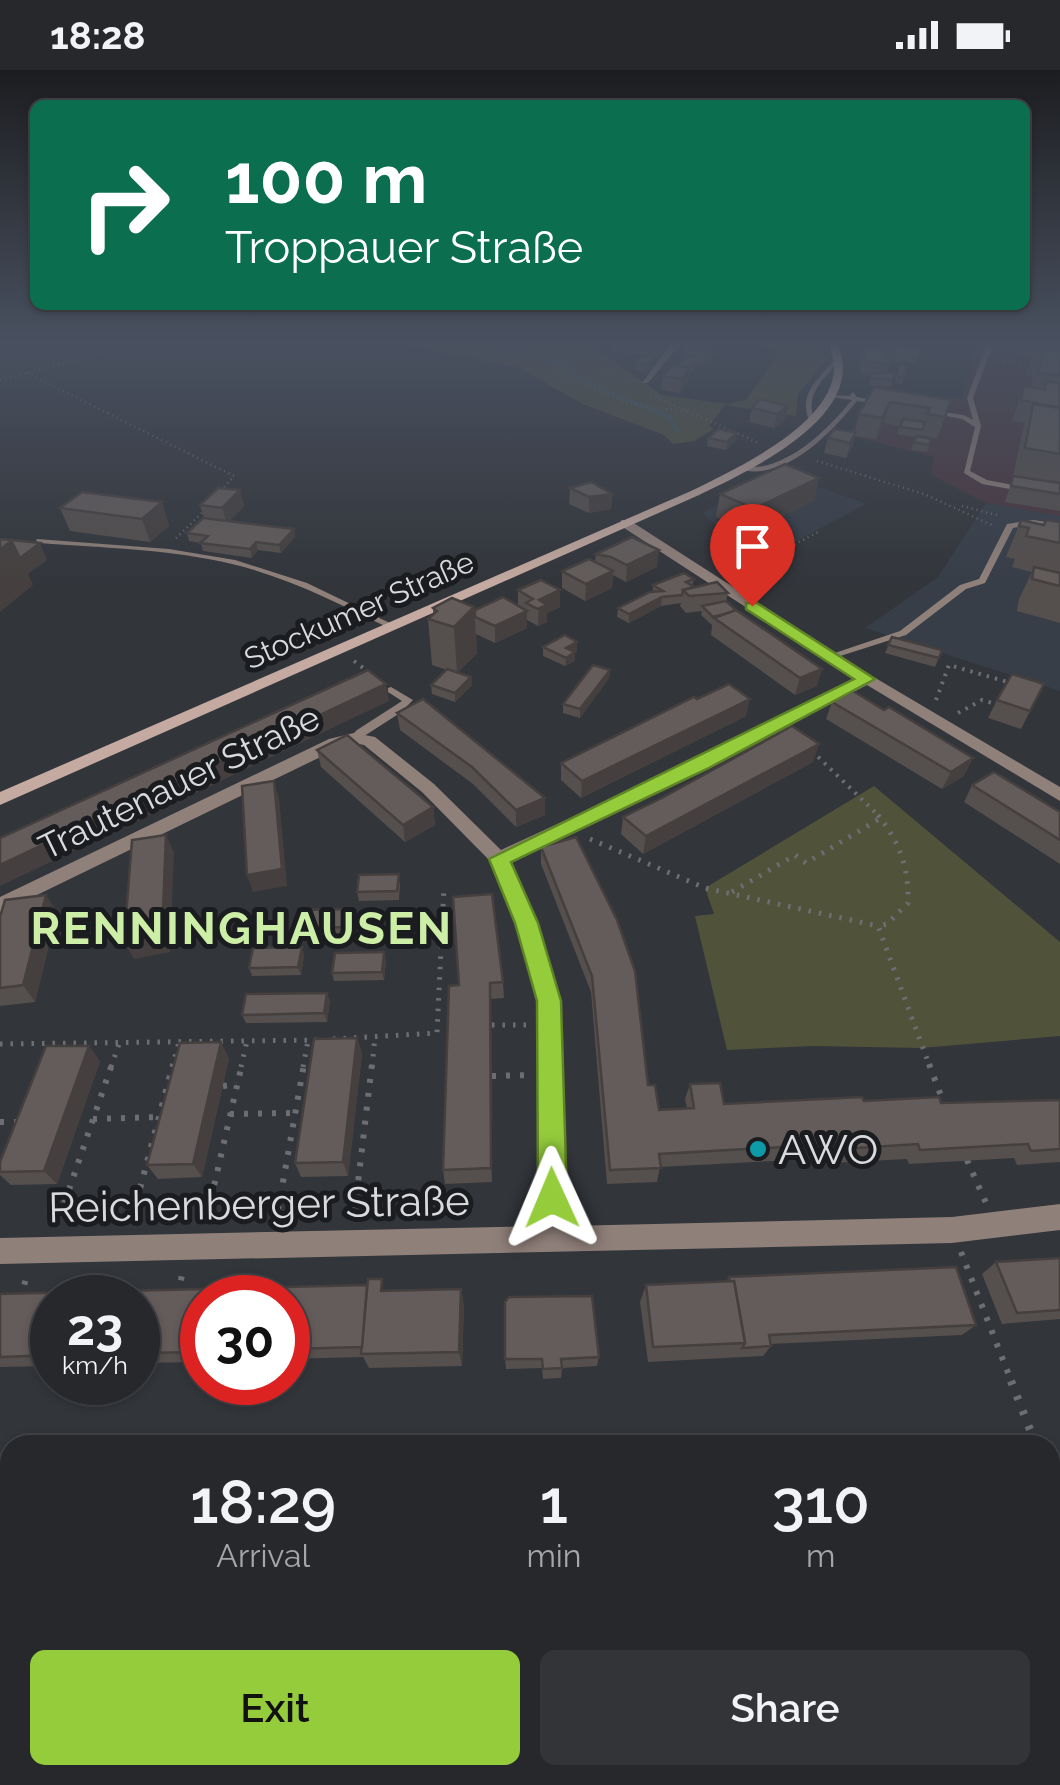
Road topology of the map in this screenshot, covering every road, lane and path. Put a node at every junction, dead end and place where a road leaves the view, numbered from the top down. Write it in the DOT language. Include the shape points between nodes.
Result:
graph roads {
  1 [pos="129,424"];
  2 [pos="711,424"];
  3 [pos="809,424"];
  4 [pos="824,424"];
  5 [pos="975,424"];
  6 [pos="978,426"];
  7 [pos="754,441"];
  8 [pos="794,454"];
  9 [pos="740,469"];
  10 [pos="1060,496"];
  11 [pos="952,504"];
  12 [pos="1028,522"];
  13 [pos="624,523"];
  14 [pos="1060,526"];
  15 [pos="818,532"];
  16 [pos="1005,533"];
  17 [pos="40,541"];
  18 [pos="161,551"];
  19 [pos="732,578"];
  20 [pos="392,626"];
  21 [pos="831,656"];
  22 [pos="354,661"];
  23 [pos="867,679"];
  24 [pos="1025,687"];
  25 [pos="392,690"];
  26 [pos="936,700"];
  27 [pos="996,704"];
  28 [pos="958,713"];
  29 [pos="354,738"];
  30 [pos="802,741"];
  31 [pos="1060,795"];
  32 [pos="0,799"];
  33 [pos="879,819"];
  34 [pos="583,835"];
  35 [pos="499,859"];
  36 [pos="444,886"];
  37 [pos="730,894"];
  38 [pos="0,906"];
  39 [pos="878,926"];
  40 [pos="492,1025"];
  41 [pos="532,1025"];
  42 [pos="375,1037"];
  43 [pos="308,1040"];
  44 [pos="247,1041"];
  45 [pos="179,1042"];
  46 [pos="119,1043"];
  47 [pos="0,1044"];
  48 [pos="49,1044"];
  49 [pos="42,1060"];
  50 [pos="550,1075"];
  51 [pos="492,1076"];
  52 [pos="370,1081"];
  53 [pos="358,1082"];
  54 [pos="237,1084"];
  55 [pos="223,1086"];
  56 [pos="103,1089"];
  57 [pos="90,1090"];
  58 [pos="24,1106"];
  59 [pos="295,1113"];
  60 [pos="230,1114"];
  61 [pos="949,1116"];
  62 [pos="160,1117"];
  63 [pos="93,1119"];
  64 [pos="0,1122"];
  65 [pos="17,1122"];
  66 [pos="12,1136"];
  67 [pos="967,1160"];
  68 [pos="355,1208"];
  69 [pos="988,1209"];
  70 [pos="278,1210"];
  71 [pos="208,1212"];
  72 [pos="133,1215"];
  73 [pos="60,1216"];
  74 [pos="1060,1216"];
  75 [pos="554,1236"];
  76 [pos="0,1251"];
  77 [pos="961,1252"];
  78 [pos="26,1279"];
  79 [pos="180,1286"];
  80 [pos="177,1302"];
  81 [pos="18,1305"];
  82 [pos="1032,1435"];
  1 -- 18 [label="path" via="234,476"];
  2 -- 7 [label="path"];
  3 -- 9 [label="main road, Stockumer Straße"];
  4 -- 8 [label="lane, Stockumer Straße"];
  5 -- 6 [label="lane"];
  6 -- 10 [label="lane" via="968,474"];
  8 -- 9 [label="lane, Stockumer Straße" via="765,472"];
  8 -- 11 [label="path"];
  9 -- 13 [label="main road, Stockumer Straße"];
  11 -- 12 [label="path"];
  11 -- 16 [label="path"];
  12 -- 14 [label="lane"];
  12 -- 16 [label="lane"];
  13 -- 20 [label="main road, Stockumer Straße"];
  13 -- 21 [label="street"];
  15 -- 19 [label="path"];
  16 -- 21 [label="lane" via="982,581 963,587 903,632"];
  17 -- 18 [label="lane"];
  18 -- 20 [label="lane" via="210,556 295,580"];
  20 -- 32 [label="main road, Stockumer Straße"];
  21 -- 23 [label="street"];
  22 -- 25 [label="path"];
  23 -- 31 [label="street"];
  23 -- 35 [label="street"];
  24 -- 26 [label="path" via="949,665"];
  25 -- 29 [label="lane" via="408,700 405,706"];
  27 -- 28 [label="path" via="982,700"];
  29 -- 35 [label="street, Trautenauer Straße" via="369,740 428,788"];
  29 -- 38 [label="street, Trautenauer Straße"];
  30 -- 33 [label="path"];
  33 -- 37 [label="path" via="806,863 795,855"];
  33 -- 39 [label="path" via="897,839 911,882 908,903"];
  34 -- 37 [label="path" via="658,872"];
  35 -- 50 [label="street, Trautenauer Straße" via="549,1001"];
  36 -- 42 [label="path" via="437,1033"];
  37 -- 39 [label="path"];
  39 -- 61 [label="path"];
  40 -- 41 [label="path"];
  42 -- 43 [label="path"];
  42 -- 52 [label="path"];
  43 -- 44 [label="path"];
  43 -- 59 [label="path"];
  44 -- 45 [label="path"];
  44 -- 54 [label="path"];
  45 -- 46 [label="path"];
  45 -- 62 [label="path"];
  46 -- 48 [label="path"];
  46 -- 56 [label="path"];
  47 -- 48 [label="path"];
  48 -- 49 [label="path"];
  50 -- 51 [label="path"];
  50 -- 75 [label="street, Trautenauer Straße"];
  52 -- 53 [label="path"];
  52 -- 68 [label="path"];
  54 -- 55 [label="path"];
  54 -- 60 [label="path"];
  56 -- 57 [label="path"];
  56 -- 63 [label="path"];
  58 -- 65 [label="path"];
  59 -- 60 [label="path"];
  59 -- 70 [label="path"];
  60 -- 71 [label="path"];
  62 -- 63 [label="path"];
  62 -- 72 [label="path"];
  63 -- 73 [label="path"];
  64 -- 65 [label="path"];
  65 -- 66 [label="path"];
  67 -- 69 [label="path"];
  74 -- 75 [label="street, Reichenberger Straße" via="952,1230"];
  75 -- 76 [label="street, Reichenberger Straße"];
  77 -- 82 [label="path"];
  78 -- 81 [label="path"];
  79 -- 80 [label="path"];
}
